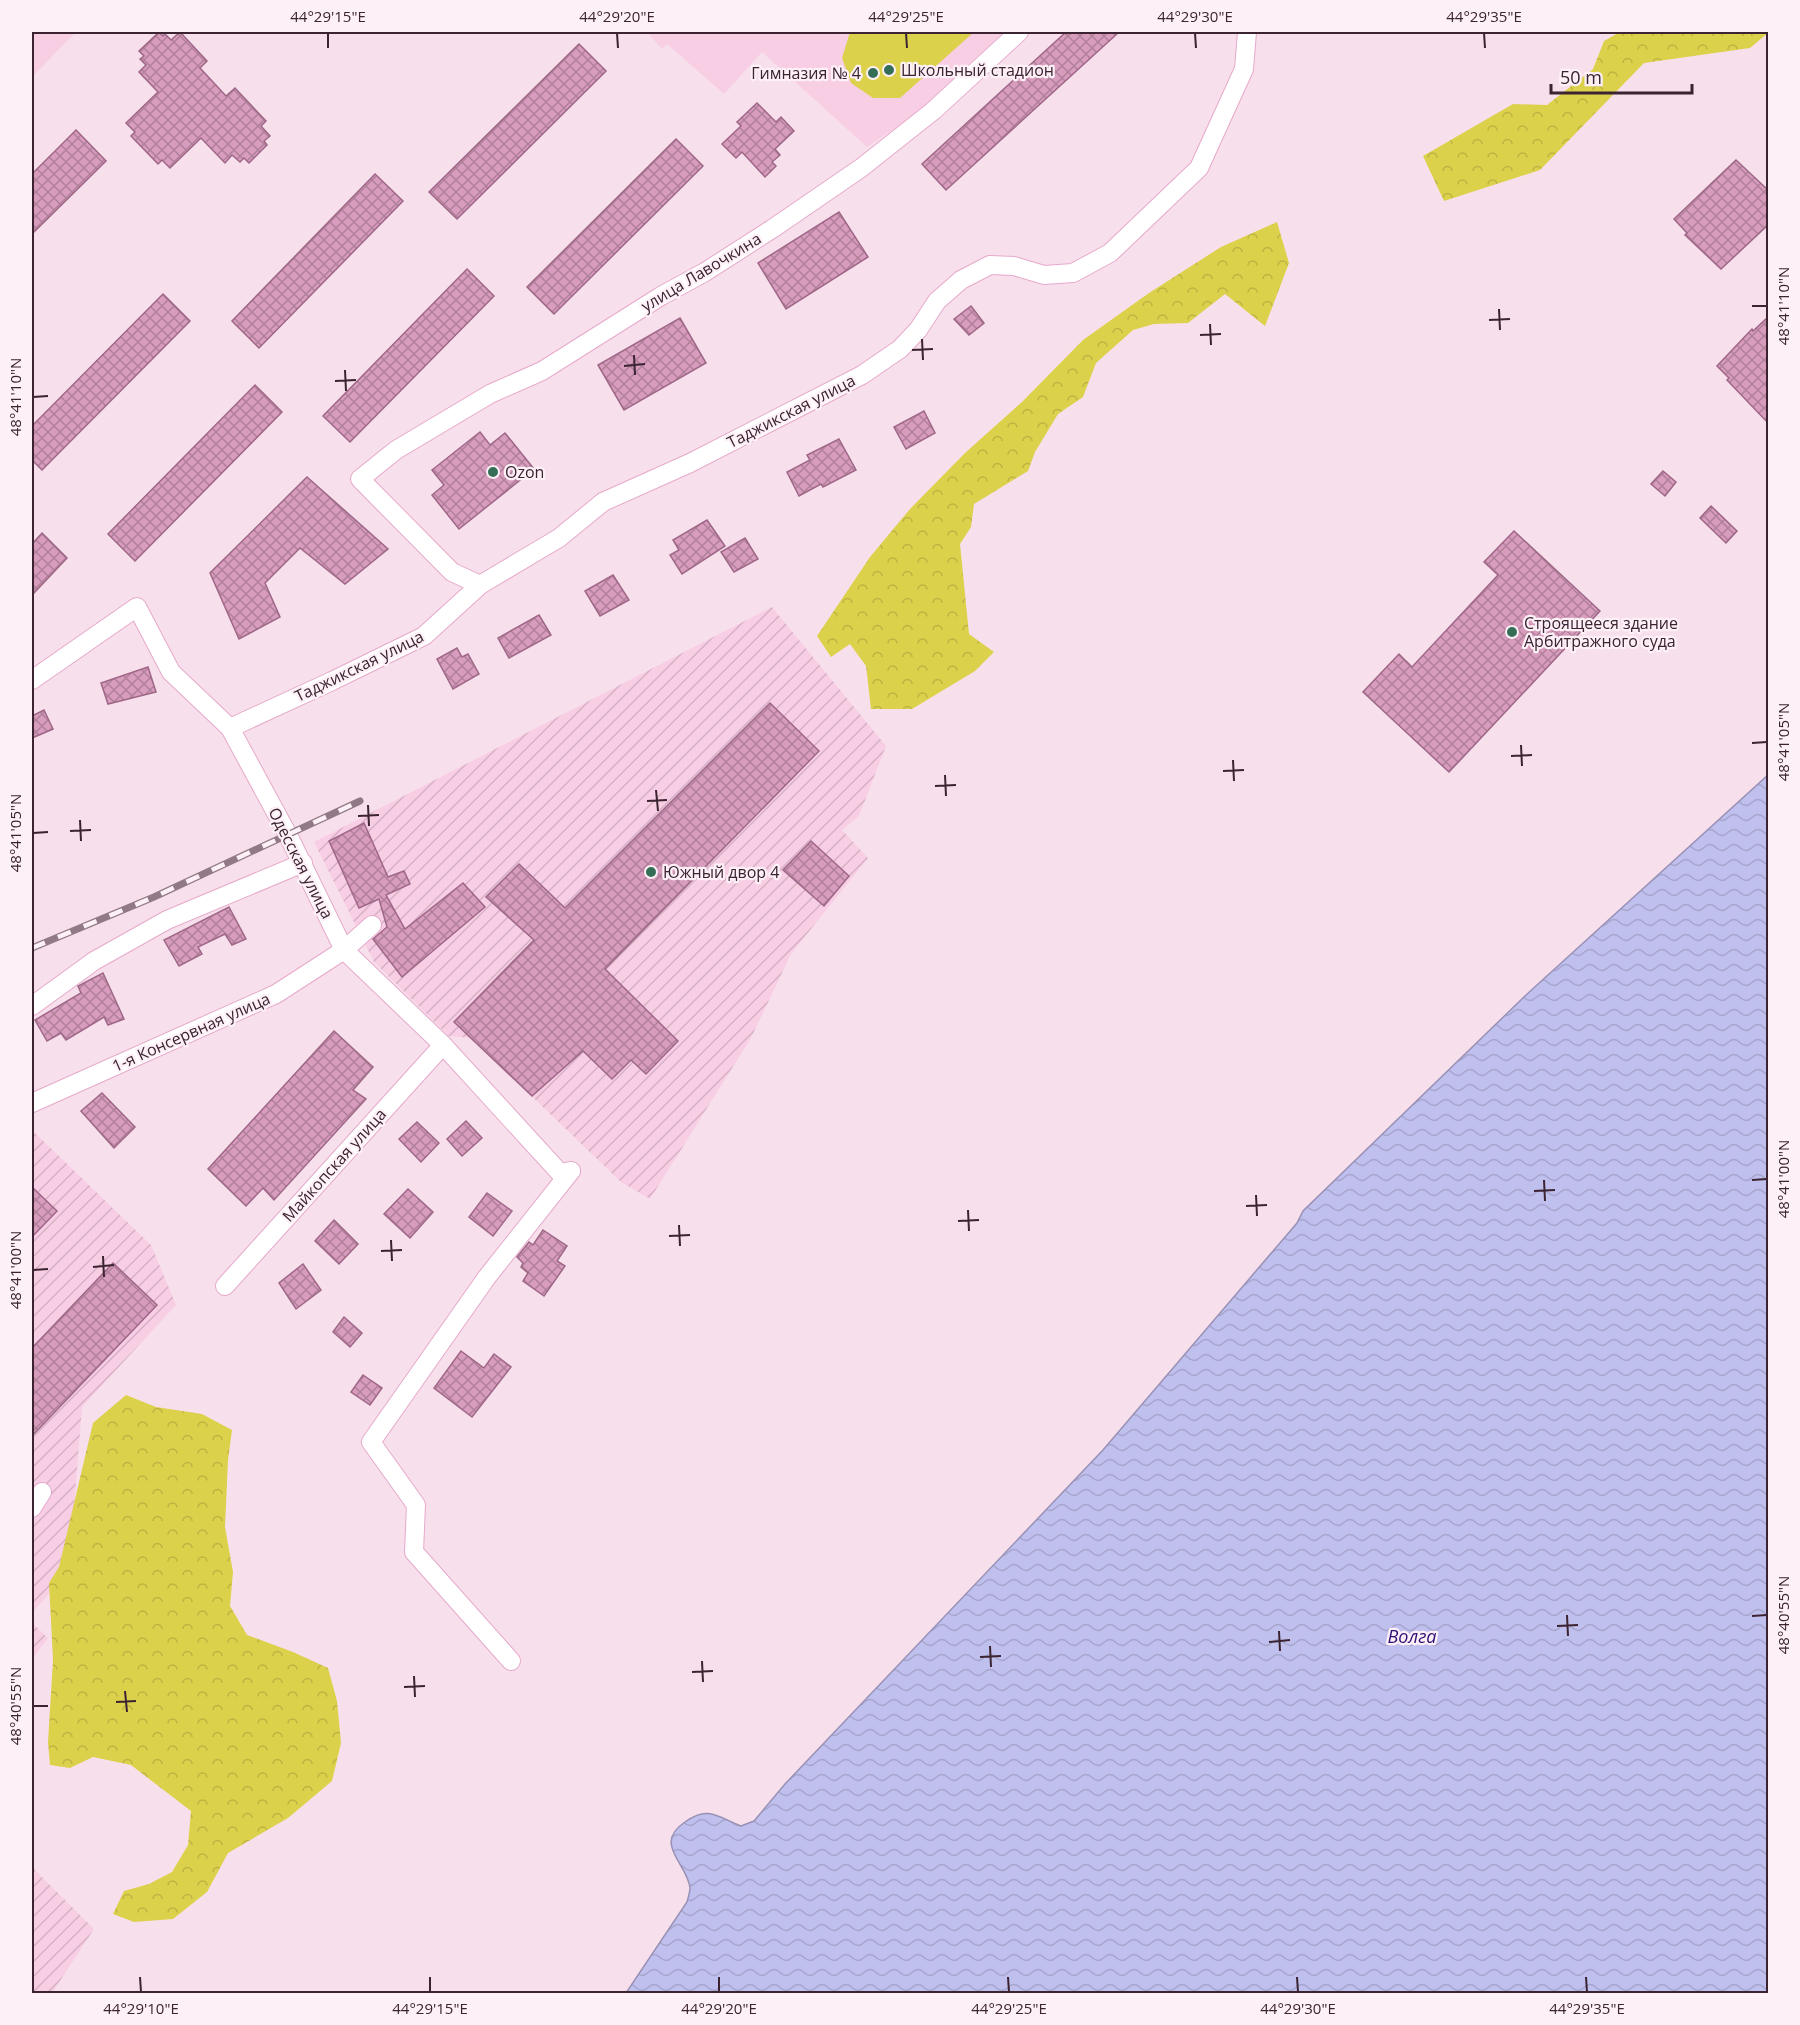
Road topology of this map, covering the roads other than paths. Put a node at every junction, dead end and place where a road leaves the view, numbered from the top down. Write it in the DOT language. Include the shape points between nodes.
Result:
graph roads {
  1 [pos="1019,32"];
  2 [pos="1247,32"];
  3 [pos="480,585"];
  4 [pos="32,680"];
  5 [pos="230,728"];
  6 [pos="303,863"];
  7 [pos="372,925"];
  8 [pos="345,950"];
  9 [pos="32,1006"];
  10 [pos="443,1045"];
  11 [pos="32,1103"];
  12 [pos="225,1286"];
  13 [pos="42,1492"];
  14 [pos="32,1508"];
  15 [pos="511,1661"];
  1 -- 3 [label="street, улица Лавочкина" via="933,111 861,168 772,229 542,371 490,394 396,450 360,479 452,572"];
  2 -- 3 [label="street, Таджикская улица" via="1244,69 1199,168 1110,253 1073,273 1044,275 1014,266 990,265 961,280 937,301 900,349 862,375 690,463 603,502 559,538"];
  3 -- 5 [label="street, Таджикская улица" via="424,636"];
  4 -- 5 [label="street, Одесская улица" via="137,607 171,672"];
  5 -- 6 [label="street, Одесская улица"];
  6 -- 8 [label="street, Одесская улица"];
  6 -- 9 [label="street" via="167,921 94,961"];
  7 -- 8 [label="street, 1-я Консервная улица"];
  8 -- 10 [label="street, Одесская улица"];
  8 -- 11 [label="street, 1-я Консервная улица" via="276,994"];
  10 -- 12 [label="street, Майкопская улица"];
  10 -- 15 [label="street, Одесская улица" via="560,1173 571,1171 487,1276 370,1442 417,1505 414,1552"];
  13 -- 14 [label="street"];
}
